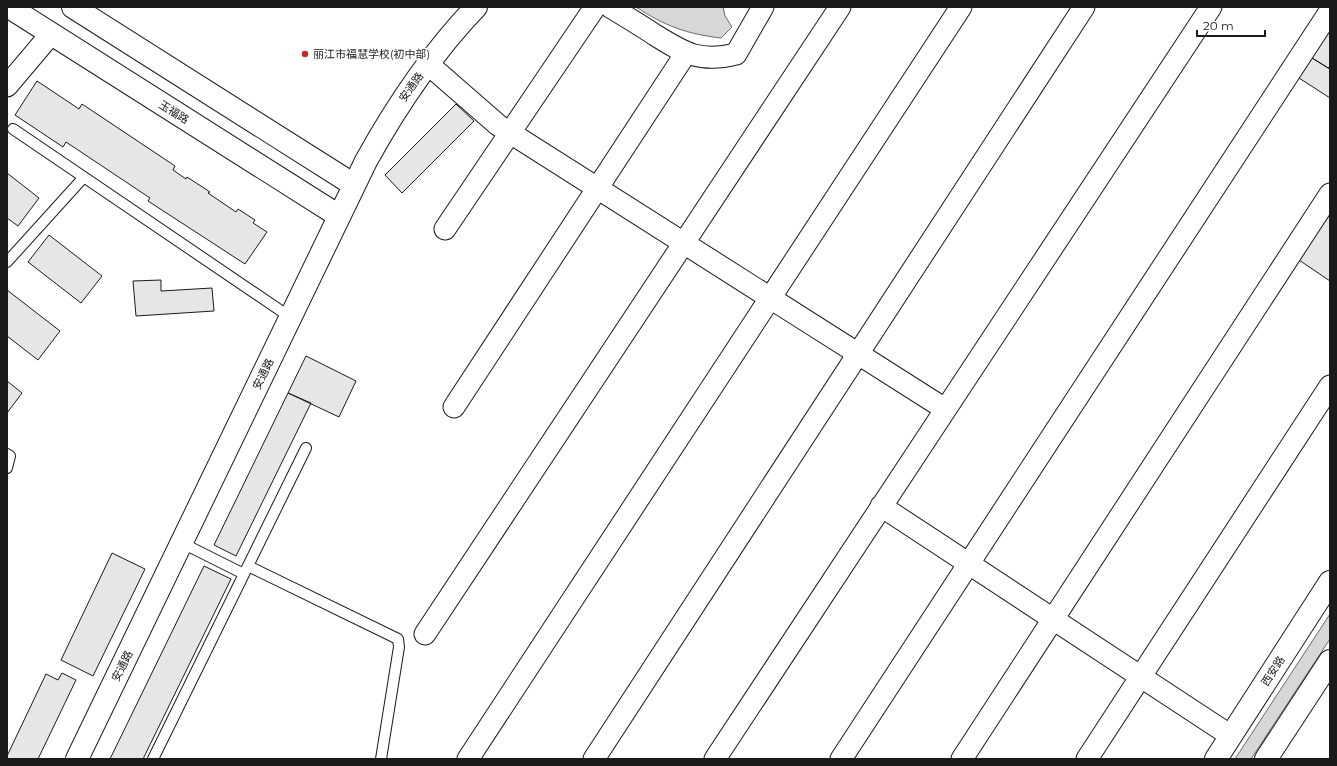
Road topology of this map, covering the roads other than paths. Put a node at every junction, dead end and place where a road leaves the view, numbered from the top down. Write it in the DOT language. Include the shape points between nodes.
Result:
graph roads {
  1 [pos="9,7"];
  2 [pos="73,7"];
  3 [pos="476,7"];
  4 [pos="595,7"];
  5 [pos="610,7"];
  6 [pos="763,7"];
  7 [pos="840,7"];
  8 [pos="961,7"];
  9 [pos="1084,7"];
  10 [pos="1210,7"];
  11 [pos="1330,11"];
  12 [pos="52,34"];
  13 [pos="686,53"];
  14 [pos="428,64"];
  15 [pos="7,86"];
  16 [pos="13,130"];
  17 [pos="510,133"];
  18 [pos="84,177"];
  19 [pos="354,185"];
  20 [pos="597,188"];
  21 [pos="1330,194"];
  22 [pos="339,216"];
  23 [pos="445,229"];
  24 [pos="684,243"];
  25 [pos="7,262"];
  26 [pos="770,298"];
  27 [pos="290,317"];
  28 [pos="858,354"];
  29 [pos="1330,386"];
  30 [pos="454,407"];
  31 [pos="945,409"];
  32 [pos="306,448"];
  33 [pos="7,454"];
  34 [pos="7,468"];
  35 [pos="881,506"];
  36 [pos="182,543"];
  37 [pos="969,564"];
  38 [pos="246,570"];
  39 [pos="1330,582"];
  40 [pos="1053,620"];
  41 [pos="426,634"];
  42 [pos="1330,661"];
  43 [pos="1140,677"];
  44 [pos="1231,736"];
  45 [pos="78,759"];
  46 [pos="154,759"];
  47 [pos="382,759"];
  48 [pos="468,759"];
  49 [pos="594,759"];
  50 [pos="715,759"];
  51 [pos="841,759"];
  52 [pos="962,759"];
  53 [pos="1087,759"];
  54 [pos="1216,759"];
  55 [pos="1266,759"];
  1 -- 12 [label="street, 玉福路"];
  2 -- 19 [label="street"];
  3 -- 14 [label="street, 安通路"];
  4 -- 17 [label="street"];
  5 -- 13 [label="street"];
  6 -- 13 [label="street" via="736,54 708,58"];
  7 -- 24 [label="street"];
  8 -- 26 [label="street"];
  9 -- 28 [label="street"];
  10 -- 31 [label="street"];
  11 -- 37 [label="street"];
  12 -- 15 [label="street"];
  12 -- 22 [label="street, 玉福路"];
  13 -- 20 [label="street"];
  14 -- 17 [label="street"];
  14 -- 19 [label="street, 安通路" via="385,126"];
  16 -- 18 [label="lane"];
  17 -- 20 [label="street"];
  17 -- 23 [label="street"];
  18 -- 25 [label="lane"];
  18 -- 27 [label="lane"];
  19 -- 22 [label="street, 安通路"];
  20 -- 24 [label="street"];
  20 -- 30 [label="street"];
  21 -- 40 [label="street"];
  22 -- 27 [label="street, 安通路"];
  24 -- 26 [label="street"];
  24 -- 41 [label="street"];
  26 -- 28 [label="street"];
  26 -- 48 [label="street"];
  27 -- 36 [label="street, 安通路"];
  28 -- 31 [label="street"];
  28 -- 49 [label="street"];
  29 -- 43 [label="street"];
  31 -- 35 [label="street"];
  32 -- 38 [label="lane"];
  33 -- 34 [label="lane" via="10,456"];
  35 -- 37 [label="street"];
  35 -- 50 [label="street"];
  36 -- 38 [label="lane"];
  36 -- 45 [label="street, 安通路"];
  37 -- 40 [label="street"];
  37 -- 51 [label="street"];
  38 -- 46 [label="lane"];
  38 -- 47 [label="lane" via="398,639 399,647"];
  39 -- 44 [label="street, 西安路"];
  40 -- 43 [label="street"];
  40 -- 52 [label="street"];
  42 -- 55 [label="street"];
  43 -- 44 [label="street"];
  43 -- 53 [label="street"];
  44 -- 54 [label="street, 西安路"];
}
